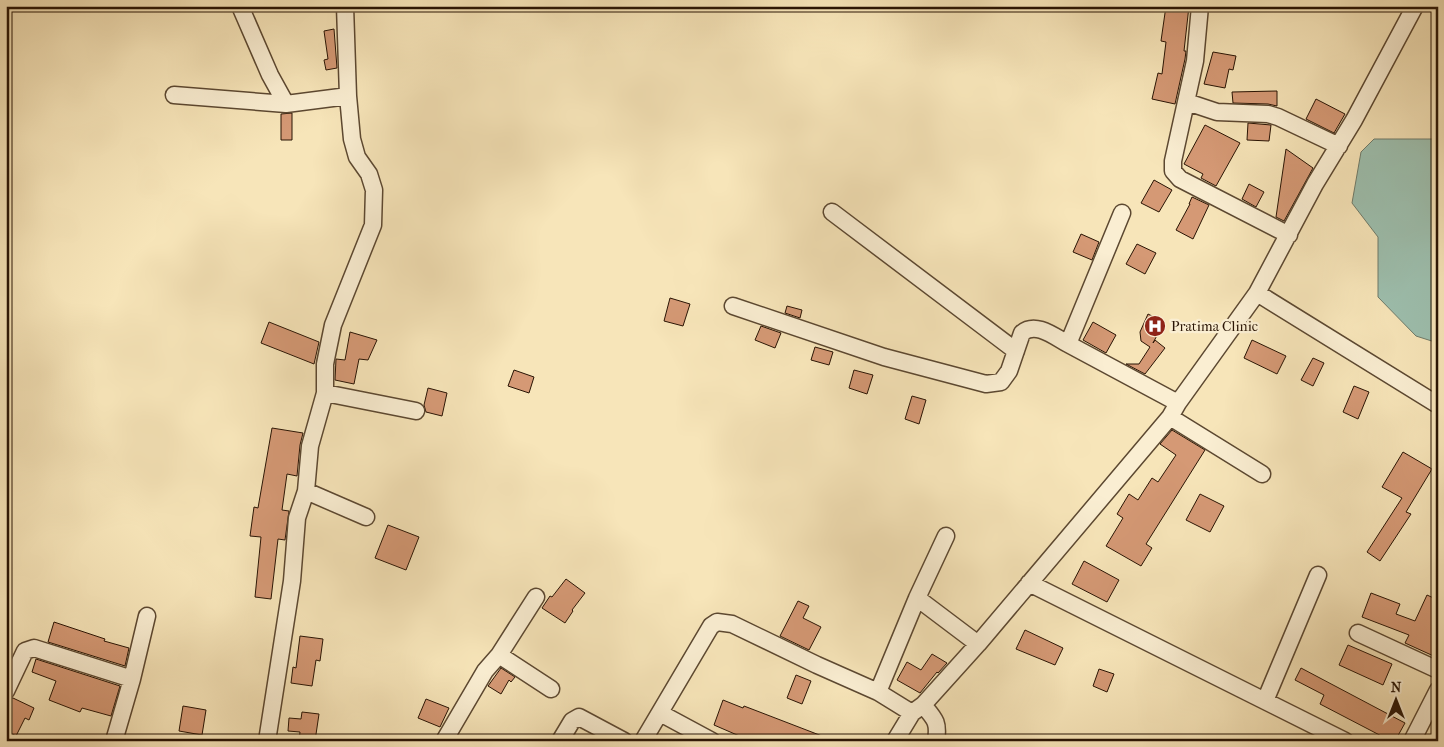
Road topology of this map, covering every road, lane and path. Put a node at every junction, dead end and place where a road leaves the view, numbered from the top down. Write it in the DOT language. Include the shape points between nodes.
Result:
graph roads {
  1 [pos="240,6"];
  2 [pos="345,6"];
  3 [pos="1200,6"];
  4 [pos="1415,6"];
  5 [pos="174,95"];
  6 [pos="348,96"];
  7 [pos="1187,102"];
  8 [pos="286,104"];
  9 [pos="1339,146"];
  10 [pos="832,212"];
  11 [pos="1122,213"];
  12 [pos="1289,235"];
  13 [pos="1258,293"];
  14 [pos="733,306"];
  15 [pos="1068,344"];
  16 [pos="1016,351"];
  17 [pos="325,393"];
  18 [pos="1178,403"];
  19 [pos="1438,405"];
  20 [pos="416,411"];
  21 [pos="1170,417"];
  22 [pos="1262,474"];
  23 [pos="306,491"];
  24 [pos="366,516"];
  25 [pos="946,536"];
  26 [pos="1318,575"];
  27 [pos="1029,583"];
  28 [pos="536,597"];
  29 [pos="917,598"];
  30 [pos="147,616"];
  31 [pos="1358,633"];
  32 [pos="978,644"];
  33 [pos="499,655"];
  34 [pos="1438,670"];
  35 [pos="132,679"];
  36 [pos="551,688"];
  37 [pos="1438,690"];
  38 [pos="6,691"];
  39 [pos="878,692"];
  40 [pos="1265,701"];
  41 [pos="917,709"];
  42 [pos="660,713"];
  43 [pos="114,741"];
  44 [pos="267,741"];
  45 [pos="444,741"];
  46 [pos="560,741"];
  47 [pos="624,741"];
  48 [pos="643,741"];
  49 [pos="712,741"];
  50 [pos="895,741"];
  51 [pos="936,741"];
  52 [pos="1345,741"];
  53 [pos="1412,741"];
  1 -- 8 [label="street"];
  2 -- 6 [label="street"];
  3 -- 7 [label="street"];
  4 -- 9 [label="street"];
  5 -- 8 [label="street"];
  6 -- 8 [label="street"];
  6 -- 17 [label="street" via="352,139 357,157 369,174 374,190 374,225 334,325 325,364"];
  7 -- 9 [label="street" via="1217,112 1268,114"];
  7 -- 12 [label="street" via="1173,171 1180,179"];
  9 -- 12 [label="street"];
  10 -- 16 [label="street"];
  11 -- 15 [label="street"];
  12 -- 13 [label="street"];
  13 -- 18 [label="street"];
  13 -- 19 [label="street"];
  14 -- 16 [label="street" via="884,357 986,384 1001,382"];
  15 -- 16 [label="street" via="1037,328 1022,333"];
  15 -- 18 [label="street"];
  17 -- 20 [label="street"];
  17 -- 23 [label="street" via="310,446"];
  18 -- 21 [label="street"];
  21 -- 22 [label="street"];
  21 -- 27 [label="street"];
  23 -- 24 [label="street"];
  23 -- 44 [label="street" via="297,518 292,581"];
  25 -- 29 [label="street"];
  26 -- 40 [label="street"];
  27 -- 32 [label="street"];
  27 -- 40 [label="street"];
  28 -- 33 [label="street"];
  29 -- 32 [label="street"];
  29 -- 39 [label="street"];
  30 -- 35 [label="street"];
  31 -- 34 [label="street"];
  32 -- 41 [label="street"];
  33 -- 36 [label="street"];
  33 -- 45 [label="street"];
  35 -- 38 [label="street" via="34,648 26,651"];
  35 -- 43 [label="street"];
  37 -- 53 [label="street"];
  39 -- 41 [label="street"];
  39 -- 42 [label="street" via="732,624 718,622 711,626"];
  40 -- 52 [label="street"];
  41 -- 50 [label="street"];
  41 -- 51 [label="street" via="936,719"];
  42 -- 48 [label="street"];
  42 -- 49 [label="street"];
  46 -- 47 [label="street" via="572,721 580,717"];
}
